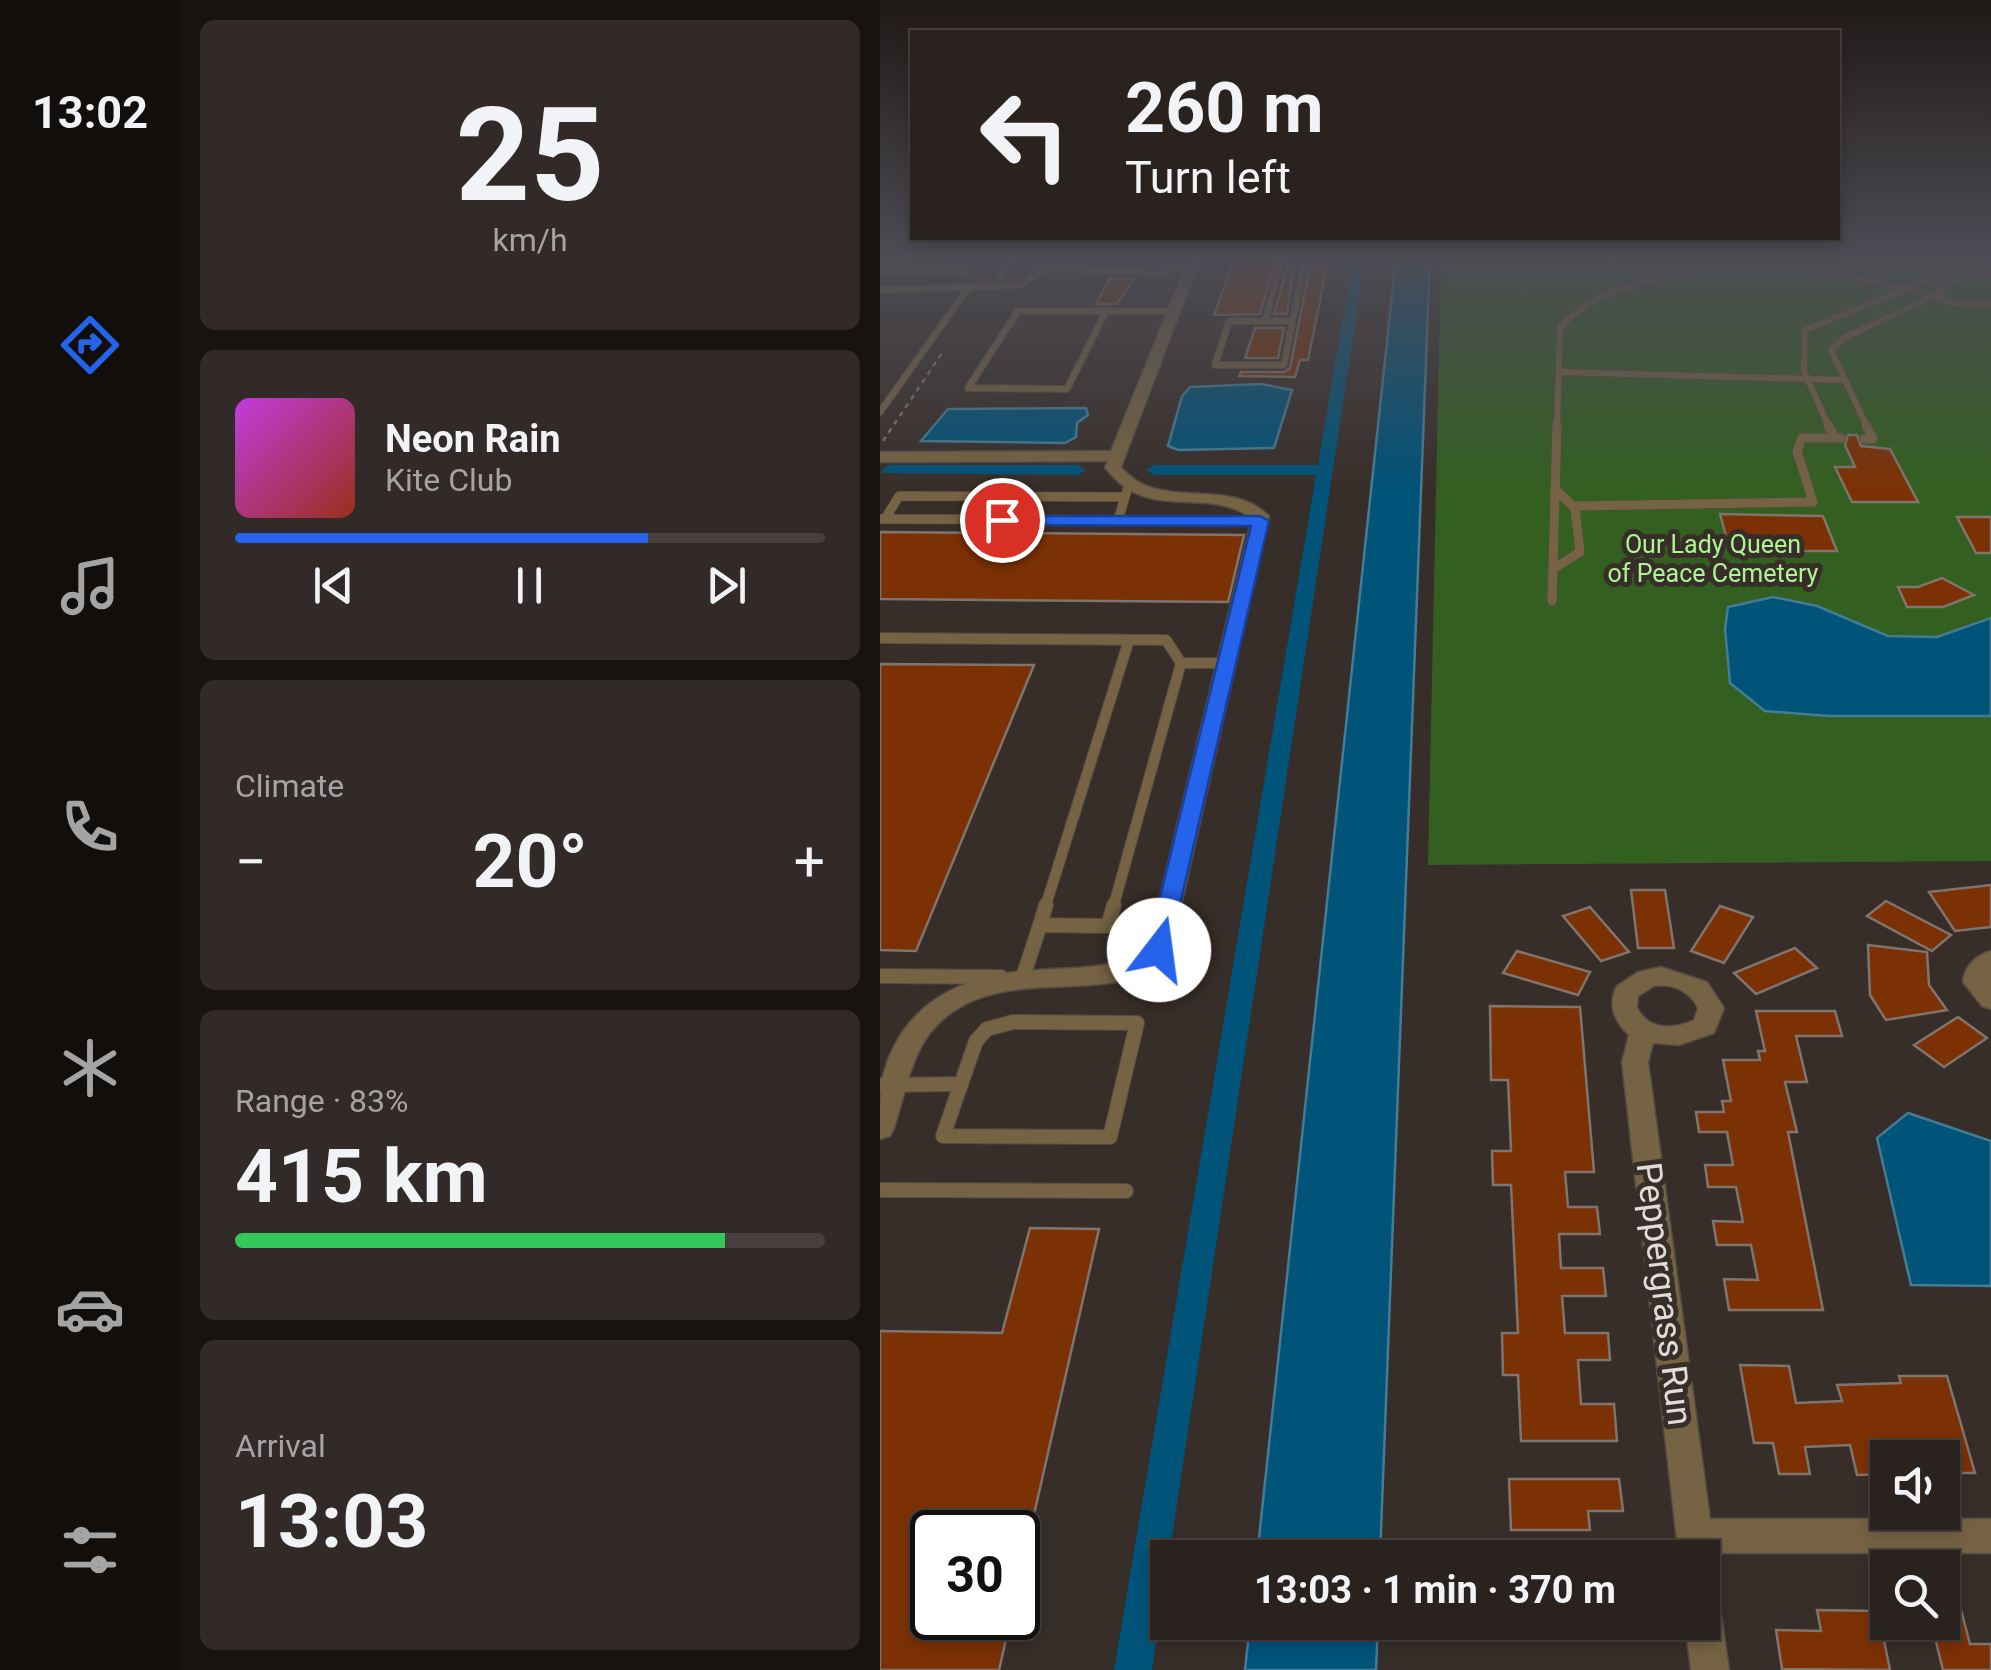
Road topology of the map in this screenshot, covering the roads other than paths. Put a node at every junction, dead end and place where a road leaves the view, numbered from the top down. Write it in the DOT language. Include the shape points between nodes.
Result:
graph roads {
  1 [pos="935,335"];
  2 [pos="1003,335"];
  3 [pos="1094,335"];
  4 [pos="1164,335"];
  5 [pos="1224,335"];
  6 [pos="1289,335"];
  7 [pos="1560,335"];
  8 [pos="1803,335"];
  9 [pos="1852,335"];
  10 [pos="1558,372"];
  11 [pos="1806,379"];
  12 [pos="1845,380"];
  13 [pos="880,412"];
  14 [pos="1864,439"];
  15 [pos="1114,456"];
  16 [pos="880,458"];
  17 [pos="1555,489"];
  18 [pos="1127,490"];
  19 [pos="1576,506"];
  20 [pos="882,520"];
  21 [pos="1118,520"];
  22 [pos="1260,521"];
  23 [pos="1552,569"];
  24 [pos="1552,601"];
  25 [pos="880,638"];
  26 [pos="1129,640"];
  27 [pos="1180,663"];
  28 [pos="1228,663"];
  29 [pos="1040,925"];
  30 [pos="1991,959"];
  31 [pos="880,976"];
  32 [pos="1016,977"];
  33 [pos="1991,1000"];
  34 [pos="1643,1031"];
  35 [pos="960,1084"];
  36 [pos="888,1085"];
  37 [pos="880,1128"];
  38 [pos="880,1190"];
  39 [pos="1126,1191"];
  40 [pos="1991,1536"];
  41 [pos="1695,1540"];
  42 [pos="1720,1546"];
  43 [pos="1706,1640"];
  44 [pos="1710,1670"];
  1 -- 13 [label="lane"];
  2 -- 3 [label="lane" via="968,388 1067,388"];
  4 -- 15 [label="street"];
  5 -- 6 [label="lane" via="1214,364 1284,364"];
  7 -- 10 [label="lane"];
  8 -- 11 [label="lane" via="1798,348"];
  9 -- 12 [label="lane" via="1831,350"];
  10 -- 11 [label="lane"];
  10 -- 17 [label="lane"];
  11 -- 12 [label="lane"];
  11 -- 19 [label="lane" via="1838,437 1802,438 1796,450 1813,502"];
  12 -- 14 [label="lane" via="1874,439"];
  15 -- 16 [label="street"];
  15 -- 18 [label="street"];
  17 -- 19 [label="lane"];
  17 -- 23 [label="lane"];
  18 -- 20 [label="lane" via="899,496"];
  18 -- 21 [label="lane"];
  18 -- 22 [label="street" via="1248,503"];
  19 -- 23 [label="lane" via="1580,552"];
  20 -- 21 [label="lane"];
  21 -- 22 [label="lane"];
  22 -- 28 [label="street"];
  23 -- 24 [label="lane"];
  25 -- 26 [label="lane"];
  26 -- 27 [label="lane" via="1166,640"];
  26 -- 29 [label="lane"];
  27 -- 28 [label="lane"];
  27 -- 29 [label="lane" via="1108,926"];
  28 -- 32 [label="street" via="1159,950 1131,970"];
  29 -- 32 [label="lane"];
  30 -- 33 [label="street" via="1976,973"];
  31 -- 32 [label="lane"];
  32 -- 36 [label="street" via="956,995 919,1028"];
  34 -- 41 [label="street, Peppergrass Run" via="1634,1062"];
  35 -- 35 [label="lane" via="976,1041 994,1026 1136,1023 1110,1136 943,1136"];
  35 -- 36 [label="lane"];
  36 -- 37 [label="street"];
  38 -- 39 [label="lane"];
  40 -- 42 [label="street"];
  43 -- 44 [label="street"];
}
